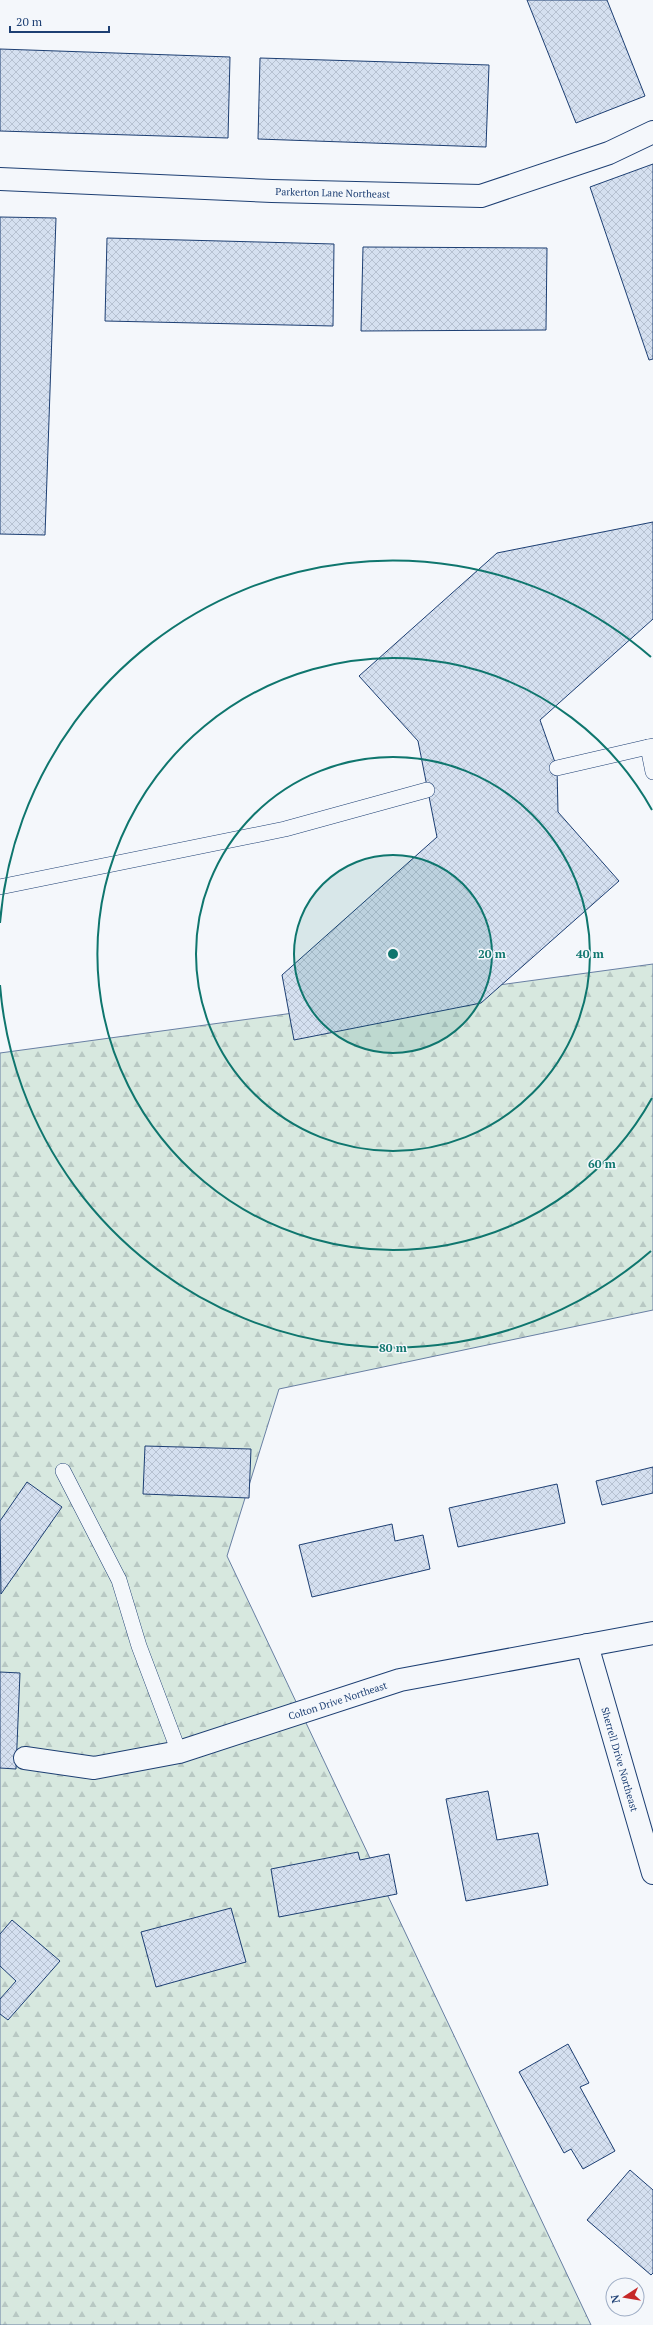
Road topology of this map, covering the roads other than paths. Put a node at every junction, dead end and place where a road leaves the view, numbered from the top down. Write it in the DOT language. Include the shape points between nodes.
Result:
graph roads {
  1 [pos="653,132"];
  2 [pos="0,179"];
  3 [pos="650,746"];
  4 [pos="557,768"];
  5 [pos="653,772"];
  6 [pos="427,790"];
  7 [pos="0,887"];
  8 [pos="63,1471"];
  9 [pos="653,1633"];
  10 [pos="587,1645"];
  11 [pos="179,1752"];
  12 [pos="25,1758"];
  13 [pos="653,1873"];
  1 -- 2 [label="street, Parkerton Lane Northeast" via="609,153 481,196 272,192"];
  3 -- 4 [label="lane"];
  3 -- 5 [label="lane"];
  6 -- 7 [label="lane" via="285,828"];
  8 -- 11 [label="lane" via="119,1580 139,1646"];
  9 -- 10 [label="street, Colton Drive Northeast"];
  10 -- 11 [label="street, Colton Drive Northeast" via="400,1680"];
  10 -- 13 [label="street, Sherrell Drive Northeast"];
  11 -- 12 [label="street, Colton Drive Northeast" via="94,1768"];
}
